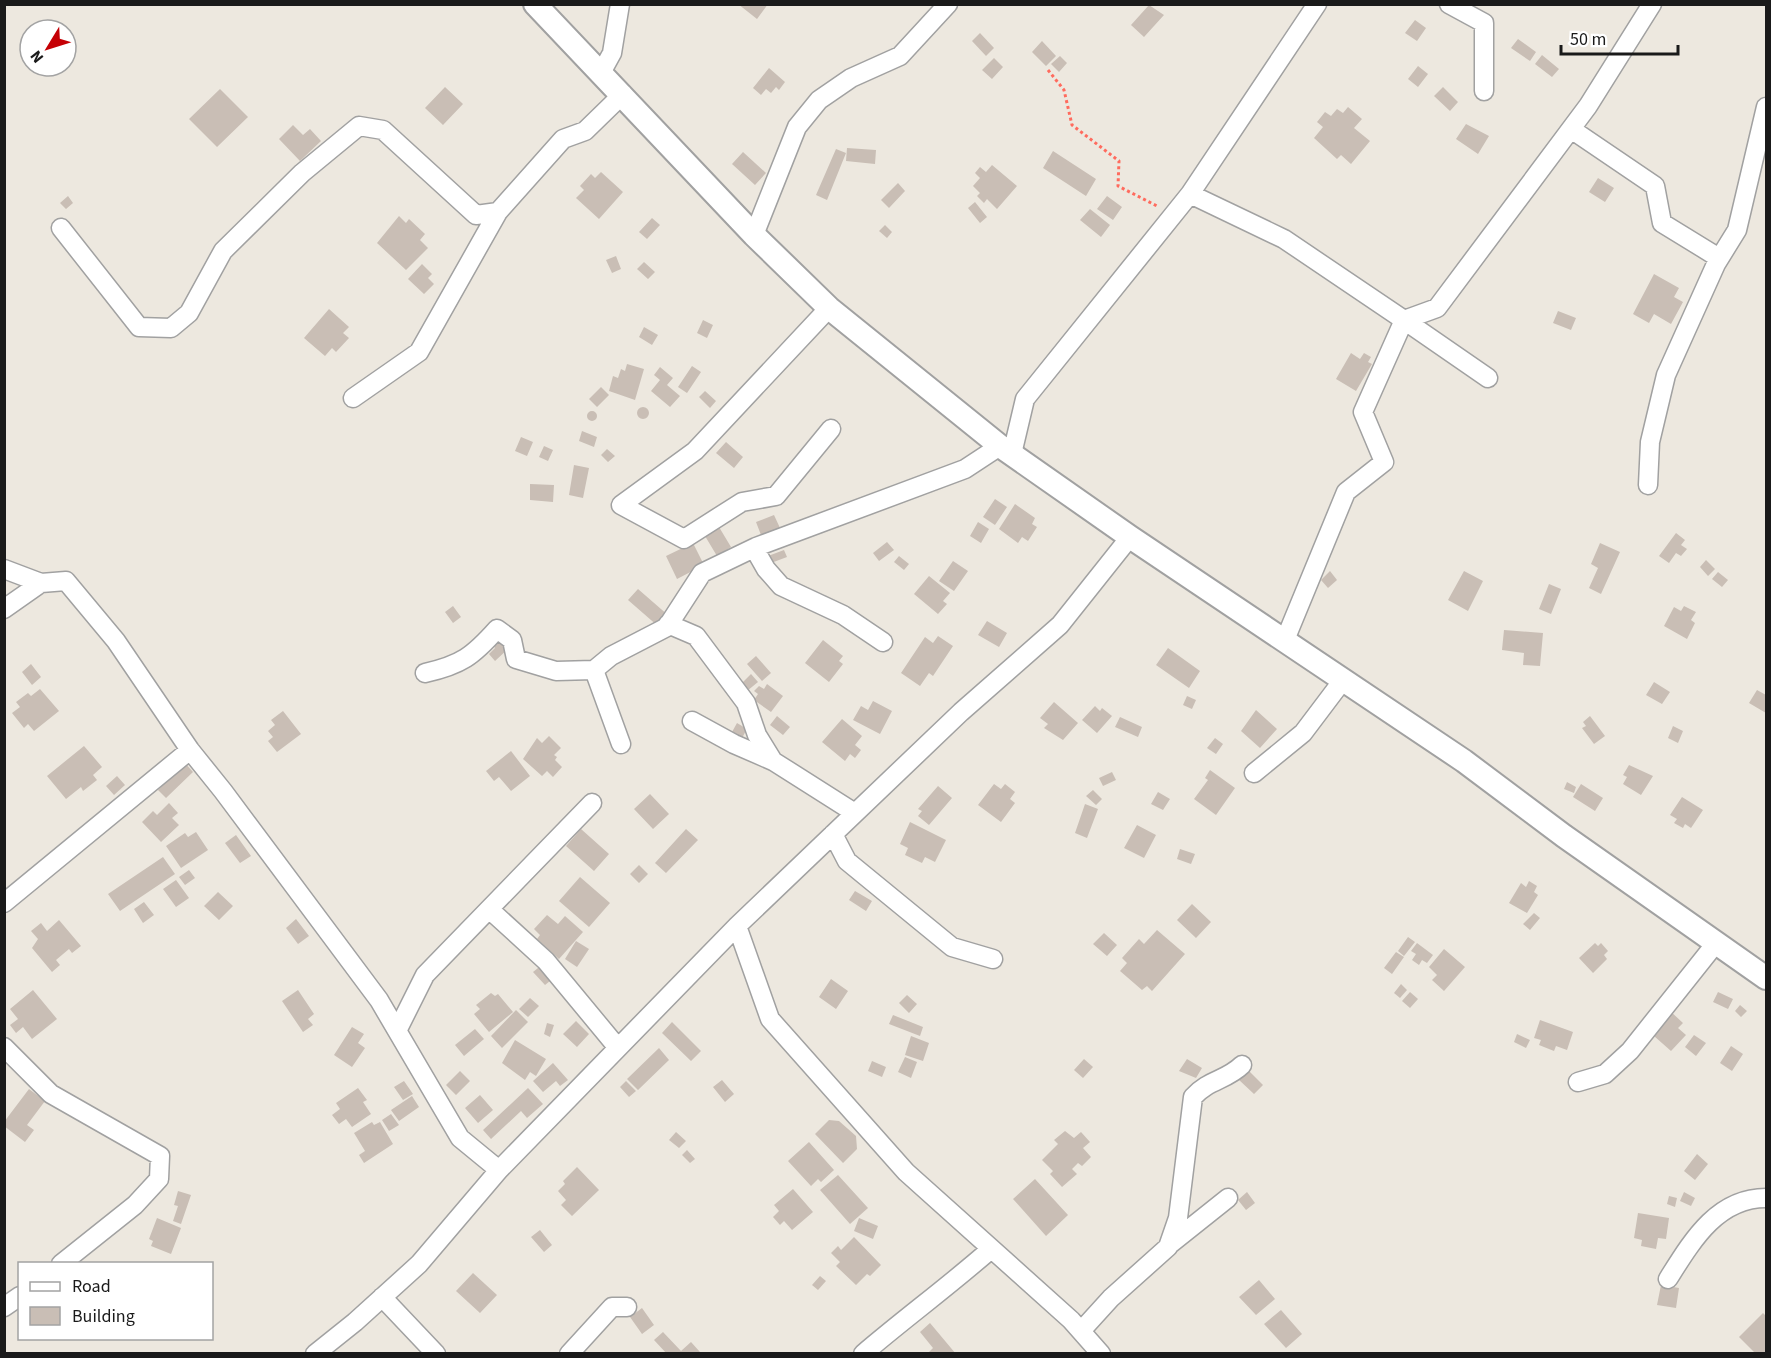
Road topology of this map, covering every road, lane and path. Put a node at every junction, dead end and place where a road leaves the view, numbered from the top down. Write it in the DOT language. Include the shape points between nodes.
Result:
graph roads {
  1 [pos="536,4"];
  2 [pos="620,4"];
  3 [pos="948,4"];
  4 [pos="1317,4"];
  5 [pos="1449,4"];
  6 [pos="1652,4"];
  7 [pos="1048,70"];
  8 [pos="601,73"];
  9 [pos="1484,91"];
  10 [pos="623,94"];
  11 [pos="1767,107"];
  12 [pos="1570,129"];
  13 [pos="1190,194"];
  14 [pos="498,212"];
  15 [pos="1173,215"];
  16 [pos="61,228"];
  17 [pos="754,236"];
  18 [pos="1719,258"];
  19 [pos="829,308"];
  20 [pos="1404,320"];
  21 [pos="1488,378"];
  22 [pos="353,398"];
  23 [pos="831,429"];
  24 [pos="1006,450"];
  25 [pos="1648,485"];
  26 [pos="1130,537"];
  27 [pos="754,548"];
  28 [pos="4,569"];
  29 [pos="41,583"];
  30 [pos="4,609"];
  31 [pos="669,624"];
  32 [pos="1285,640"];
  33 [pos="884,642"];
  34 [pos="594,670"];
  35 [pos="425,673"];
  36 [pos="1343,680"];
  37 [pos="692,721"];
  38 [pos="621,744"];
  39 [pos="189,750"];
  40 [pos="773,761"];
  41 [pos="1254,773"];
  42 [pos="592,803"];
  43 [pos="855,813"];
  44 [pos="833,834"];
  45 [pos="4,903"];
  46 [pos="489,909"];
  47 [pos="737,926"];
  48 [pos="1716,943"];
  49 [pos="993,959"];
  50 [pos="1767,978"];
  51 [pos="398,1029"];
  52 [pos="4,1047"];
  53 [pos="618,1048"];
  54 [pos="1242,1065"];
  55 [pos="1578,1082"];
  56 [pos="499,1170"];
  57 [pos="1228,1198"];
  58 [pos="1767,1198"];
  59 [pos="1167,1246"];
  60 [pos="991,1249"];
  61 [pos="62,1262"];
  62 [pos="1668,1279"];
  63 [pos="18,1297"];
  64 [pos="382,1298"];
  65 [pos="4,1307"];
  66 [pos="627,1307"];
  67 [pos="1081,1331"];
  68 [pos="315,1353"];
  69 [pos="436,1353"];
  70 [pos="568,1353"];
  71 [pos="863,1353"];
  72 [pos="1101,1353"];
  1 -- 8 [label="street"];
  2 -- 8 [label="street" via="612,53"];
  3 -- 17 [label="street" via="900,56 851,78 819,100 797,127"];
  4 -- 13 [label="street"];
  5 -- 9 [label="street" via="1484,23"];
  6 -- 12 [label="street"];
  7 -- 15 [label="path" via="1064,90 1072,125 1119,161 1118,186"];
  8 -- 10 [label="street"];
  10 -- 14 [label="street" via="585,131 562,139"];
  10 -- 17 [label="street"];
  11 -- 18 [label="street" via="1737,230"];
  12 -- 18 [label="street" via="1655,186 1662,223"];
  12 -- 20 [label="street" via="1437,308"];
  13 -- 15 [label="street"];
  13 -- 20 [label="street" via="1284,239"];
  14 -- 16 [label="street" via="476,215 383,130 359,126 302,172 222,251 189,313 171,328 139,327"];
  14 -- 22 [label="street" via="419,352"];
  15 -- 24 [label="street" via="1026,399"];
  17 -- 19 [label="street"];
  18 -- 25 [label="street" via="1666,375 1650,442"];
  19 -- 23 [label="street" via="695,451 621,505 684,539 742,502 776,496"];
  19 -- 24 [label="street"];
  20 -- 21 [label="street"];
  20 -- 32 [label="street" via="1363,412 1384,462 1346,492"];
  24 -- 26 [label="street"];
  24 -- 27 [label="street"];
  26 -- 32 [label="street"];
  26 -- 43 [label="street" via="1060,625"];
  27 -- 31 [label="street" via="702,573"];
  27 -- 33 [label="street" via="782,586 843,615"];
  28 -- 29 [label="street"];
  29 -- 30 [label="street"];
  29 -- 39 [label="street" via="66,581 116,641"];
  31 -- 34 [label="street" via="611,656"];
  31 -- 40 [label="street" via="696,636 746,702 757,735"];
  32 -- 36 [label="street"];
  34 -- 35 [label="street" via="556,672 516,659 512,640 497,629 482,646 454,666"];
  34 -- 38 [label="street"];
  36 -- 41 [label="street" via="1303,733"];
  36 -- 48 [label="street" via="1464,761"];
  37 -- 40 [label="street"];
  39 -- 45 [label="street"];
  39 -- 51 [label="street"];
  40 -- 43 [label="street"];
  42 -- 46 [label="street"];
  43 -- 44 [label="street"];
  44 -- 47 [label="street"];
  44 -- 49 [label="street" via="847,861 952,946"];
  46 -- 51 [label="street" via="425,975"];
  46 -- 53 [label="street" via="546,961"];
  47 -- 53 [label="street"];
  47 -- 60 [label="street" via="770,1019 906,1172"];
  48 -- 50 [label="street"];
  48 -- 55 [label="street" via="1630,1051 1605,1074"];
  51 -- 56 [label="street" via="423,1080 460,1138"];
  52 -- 61 [label="street" via="51,1094 160,1156 159,1179 135,1205"];
  53 -- 56 [label="street"];
  54 -- 59 [label="street" via="1232,1074 1204,1085 1193,1097 1178,1218"];
  56 -- 64 [label="street" via="419,1264"];
  57 -- 59 [label="street"];
  58 -- 62 [label="street" via="1747,1198 1722,1211 1693,1241"];
  59 -- 67 [label="street"];
  60 -- 67 [label="street"];
  60 -- 71 [label="street"];
  63 -- 65 [label="street"];
  64 -- 68 [label="street"];
  64 -- 69 [label="street"];
  66 -- 70 [label="street" via="612,1307"];
  67 -- 72 [label="street"];
}
